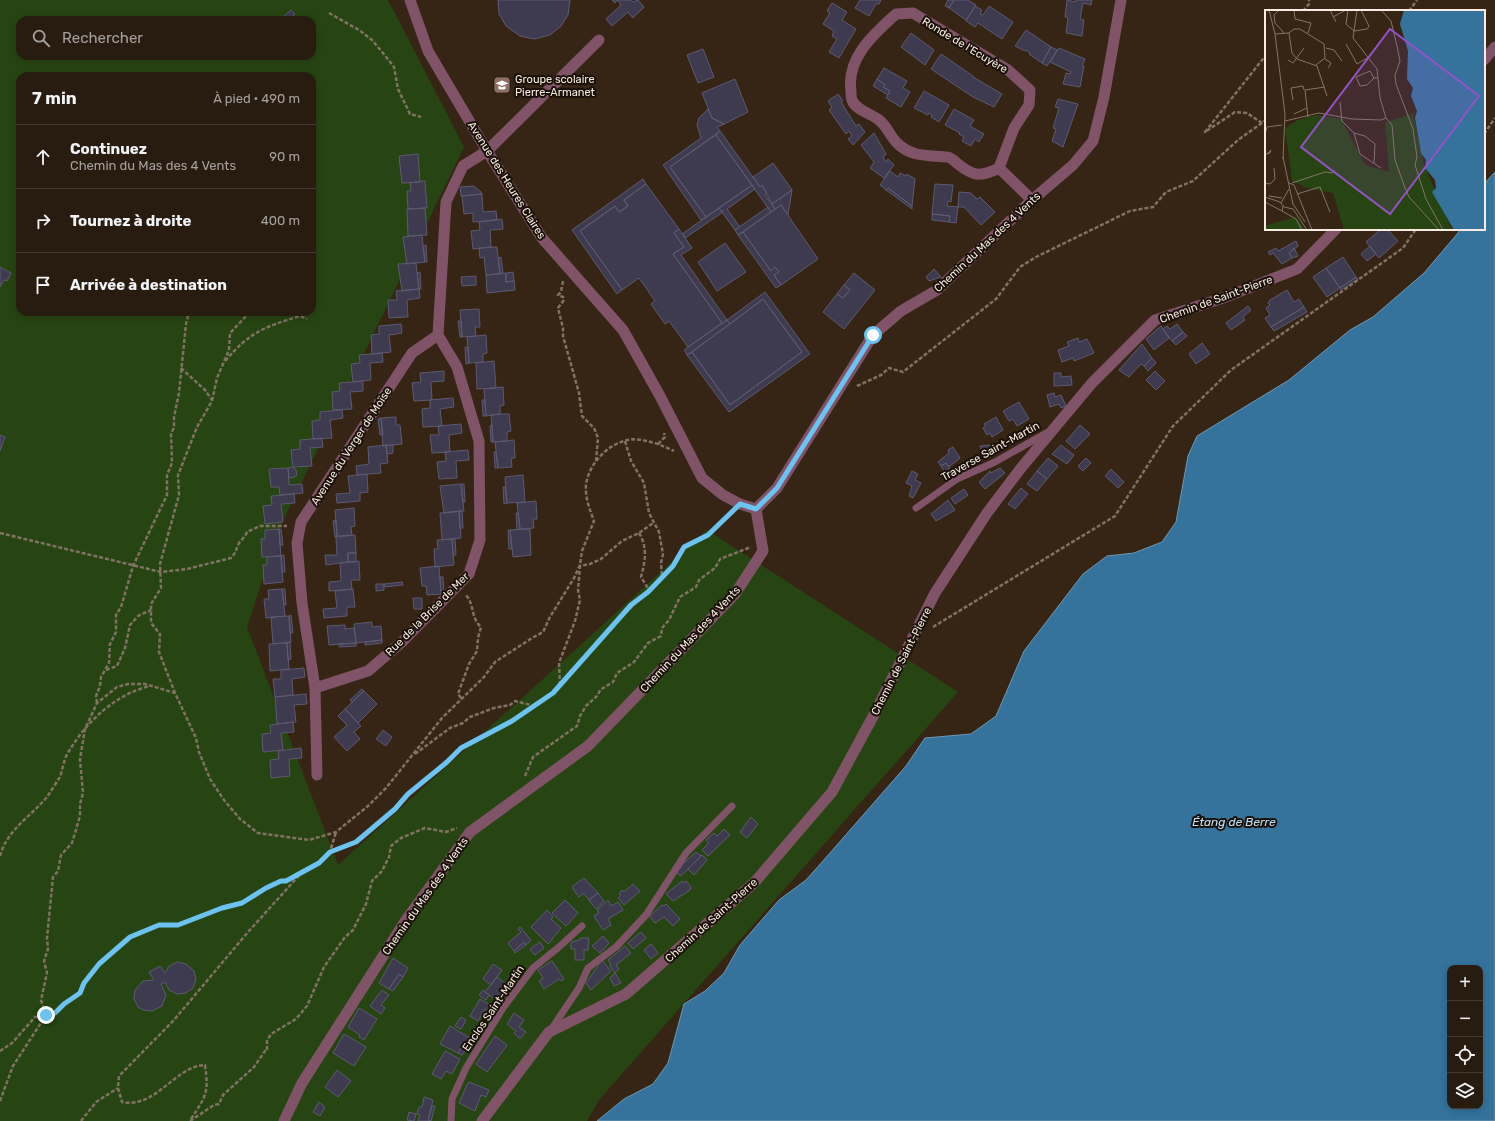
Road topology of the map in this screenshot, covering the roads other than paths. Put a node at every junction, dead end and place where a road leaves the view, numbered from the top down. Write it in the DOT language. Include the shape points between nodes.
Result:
graph roads {
  1 [pos="410,0"];
  2 [pos="1121,0"];
  3 [pos="599,40"];
  4 [pos="1495,47"];
  5 [pos="1485,59"];
  6 [pos="487,151"];
  7 [pos="999,168"];
  8 [pos="1032,200"];
  9 [pos="1335,230"];
  10 [pos="438,335"];
  11 [pos="1055,428"];
  12 [pos="916,508"];
  13 [pos="756,509"];
  14 [pos="315,688"];
  15 [pos="317,775"];
  16 [pos="732,806"];
  17 [pos="582,926"];
  18 [pos="549,1032"];
  19 [pos="284,1119"];
  20 [pos="451,1121"];
  21 [pos="482,1121"];
  1 -- 6 [label="street, Avenue des Heures Claires" via="428,51"];
  2 -- 8 [label="street, Chemin du Mas des 4 Vents" via="1104,97 1093,141 1073,165"];
  3 -- 6 [label="street"];
  4 -- 5 [label="street"];
  6 -- 10 [label="street" via="463,166 446,202"];
  6 -- 13 [label="street, Avenue des Heures Claires" via="542,238 623,330 702,478 723,495"];
  7 -- 7 [label="street, Ronde de l'Ecuyère" via="1014,128 1029,105 1030,90 1008,70 913,13 896,14 874,34 854,61 850,82 852,101 864,112 878,119 897,143 909,152 923,156 950,157 971,173 984,176"];
  7 -- 8 [label="street"];
  8 -- 13 [label="street, Chemin du Mas des 4 Vents" via="937,290 901,311 873,335 777,488"];
  9 -- 11 [label="street, Chemin de Saint-Pierre" via="1297,269 1226,297 1155,320 1092,383"];
  10 -- 14 [label="street, Avenue du Verger de Moïse" via="412,353 301,522 297,543 302,603"];
  10 -- 14 [label="street, Rue de la Brise de Mer" via="457,367 478,441 480,540 469,574 403,641 368,671"];
  11 -- 12 [label="lane, Traverse Saint-Martin" via="995,462 957,479"];
  11 -- 18 [label="street, Chemin de Saint-Pierre" via="987,513 935,593 832,792 754,883 626,994"];
  13 -- 19 [label="street, Chemin du Mas des 4 Vents" via="763,552 735,594 588,746 470,832 406,920 302,1083"];
  14 -- 15 [label="street, Avenue du Verger de Moïse"];
  16 -- 18 [label="lane" via="686,853 646,915 616,947 588,968 579,988"];
  17 -- 20 [label="lane, Enclos Saint-Martin" via="533,968 503,1008 466,1068 452,1099"];
  18 -- 21 [label="street, Chemin de Saint-Pierre"];
}
